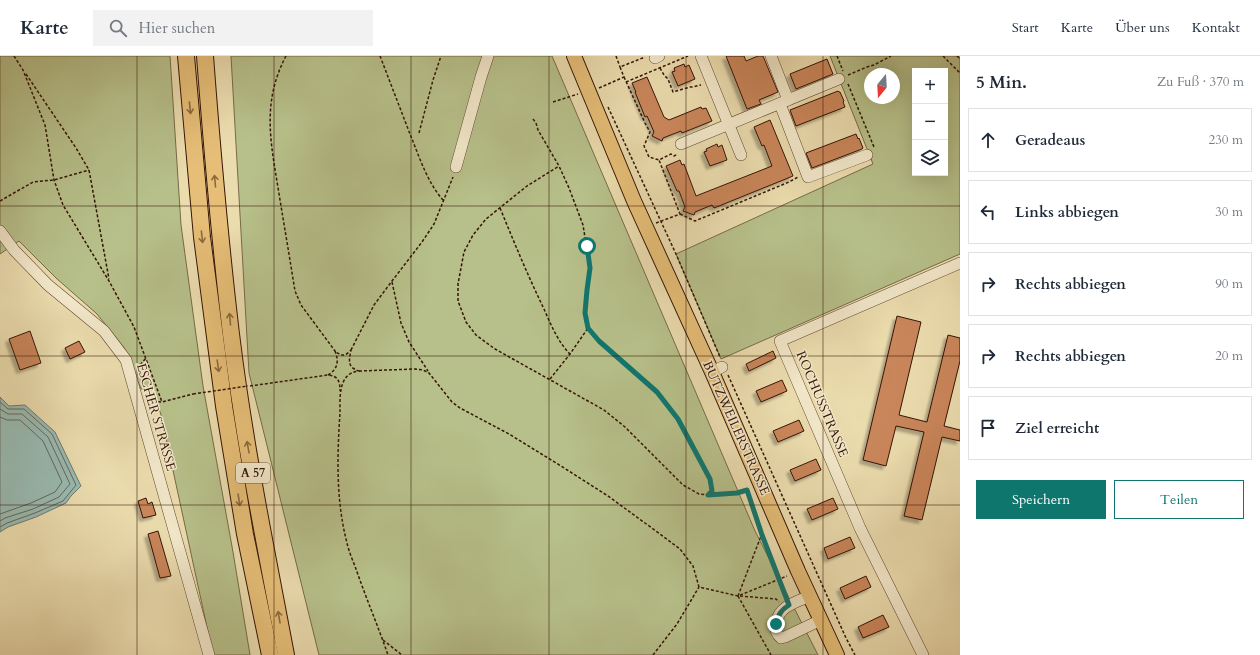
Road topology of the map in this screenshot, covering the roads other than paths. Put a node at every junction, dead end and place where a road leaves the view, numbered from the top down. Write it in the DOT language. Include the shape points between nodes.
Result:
graph roads {
  1 [pos="205,56"];
  2 [pos="488,56"];
  3 [pos="564,56"];
  4 [pos="574,56"];
  5 [pos="701,56"];
  6 [pos="771,56"];
  7 [pos="186,60"];
  8 [pos="844,81"];
  9 [pos="585,92"];
  10 [pos="784,102"];
  11 [pos="729,124"];
  12 [pos="681,149"];
  13 [pos="741,155"];
  14 [pos="867,155"];
  15 [pos="456,167"];
  16 [pos="0,231"];
  17 [pos="960,262"];
  18 [pos="810,596"];
  19 [pos="821,620"];
  20 [pos="209,655"];
  21 [pos="270,655"];
  22 [pos="286,655"];
  23 [pos="837,655"];
  24 [pos="924,655"];
  22 -- 1 [label="highway, A 57, one-way" via="245,432 231,335"];
  2 -- 15 [label="street"];
  3 -- 9 [label="main road, BUTZWEILERSTRASSE"];
  4 -- 9 [label="main road, BUTZWEILERSTRASSE"];
  5 -- 11 [label="street"];
  6 -- 10 [label="street"];
  7 -- 21 [label="highway, A 57, one-way" via="202,237 224,406 245,534"];
  8 -- 10 [label="street"];
  9 -- 18 [label="main road, BUTZWEILERSTRASSE" via="646,228 720,368"];
  10 -- 11 [label="street"];
  10 -- 14 [label="street" via="808,177"];
  11 -- 12 [label="street"];
  11 -- 13 [label="street"];
  16 -- 20 [label="street, ESCHER STRASSE" via="14,250 48,285 104,331 126,360"];
  17 -- 24 [label="street, ROCHUSSTRASSE" via="780,341 860,528"];
  18 -- 19 [label="main road, BUTZWEILERSTRASSE"];
  18 -- 19 [label="street" via="786,607 778,617 776,631 781,638"];
  19 -- 23 [label="main road, BUTZWEILERSTRASSE"];
}
